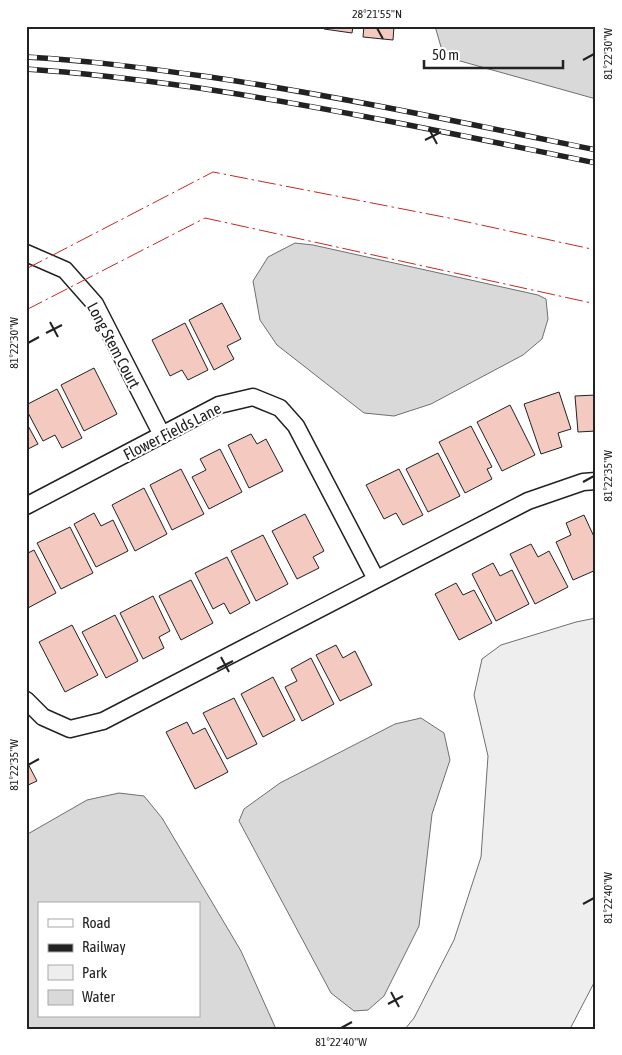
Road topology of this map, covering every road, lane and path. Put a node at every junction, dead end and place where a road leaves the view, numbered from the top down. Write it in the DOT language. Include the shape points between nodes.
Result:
graph roads {
  1 [pos="26,253"];
  2 [pos="162,435"];
  3 [pos="596,481"];
  4 [pos="26,506"];
  5 [pos="376,579"];
  6 [pos="26,700"];
  1 -- 2 [label="street, Long Stem Court" via="65,270 95,304"];
  2 -- 4 [label="street, Flower Fields Lane"];
  2 -- 5 [label="street, Flower Fields Lane" via="219,405 253,397 280,408 296,426"];
  3 -- 5 [label="street" via="583,482 528,500"];
  5 -- 6 [label="street" via="104,722 70,729 43,717"];
}
